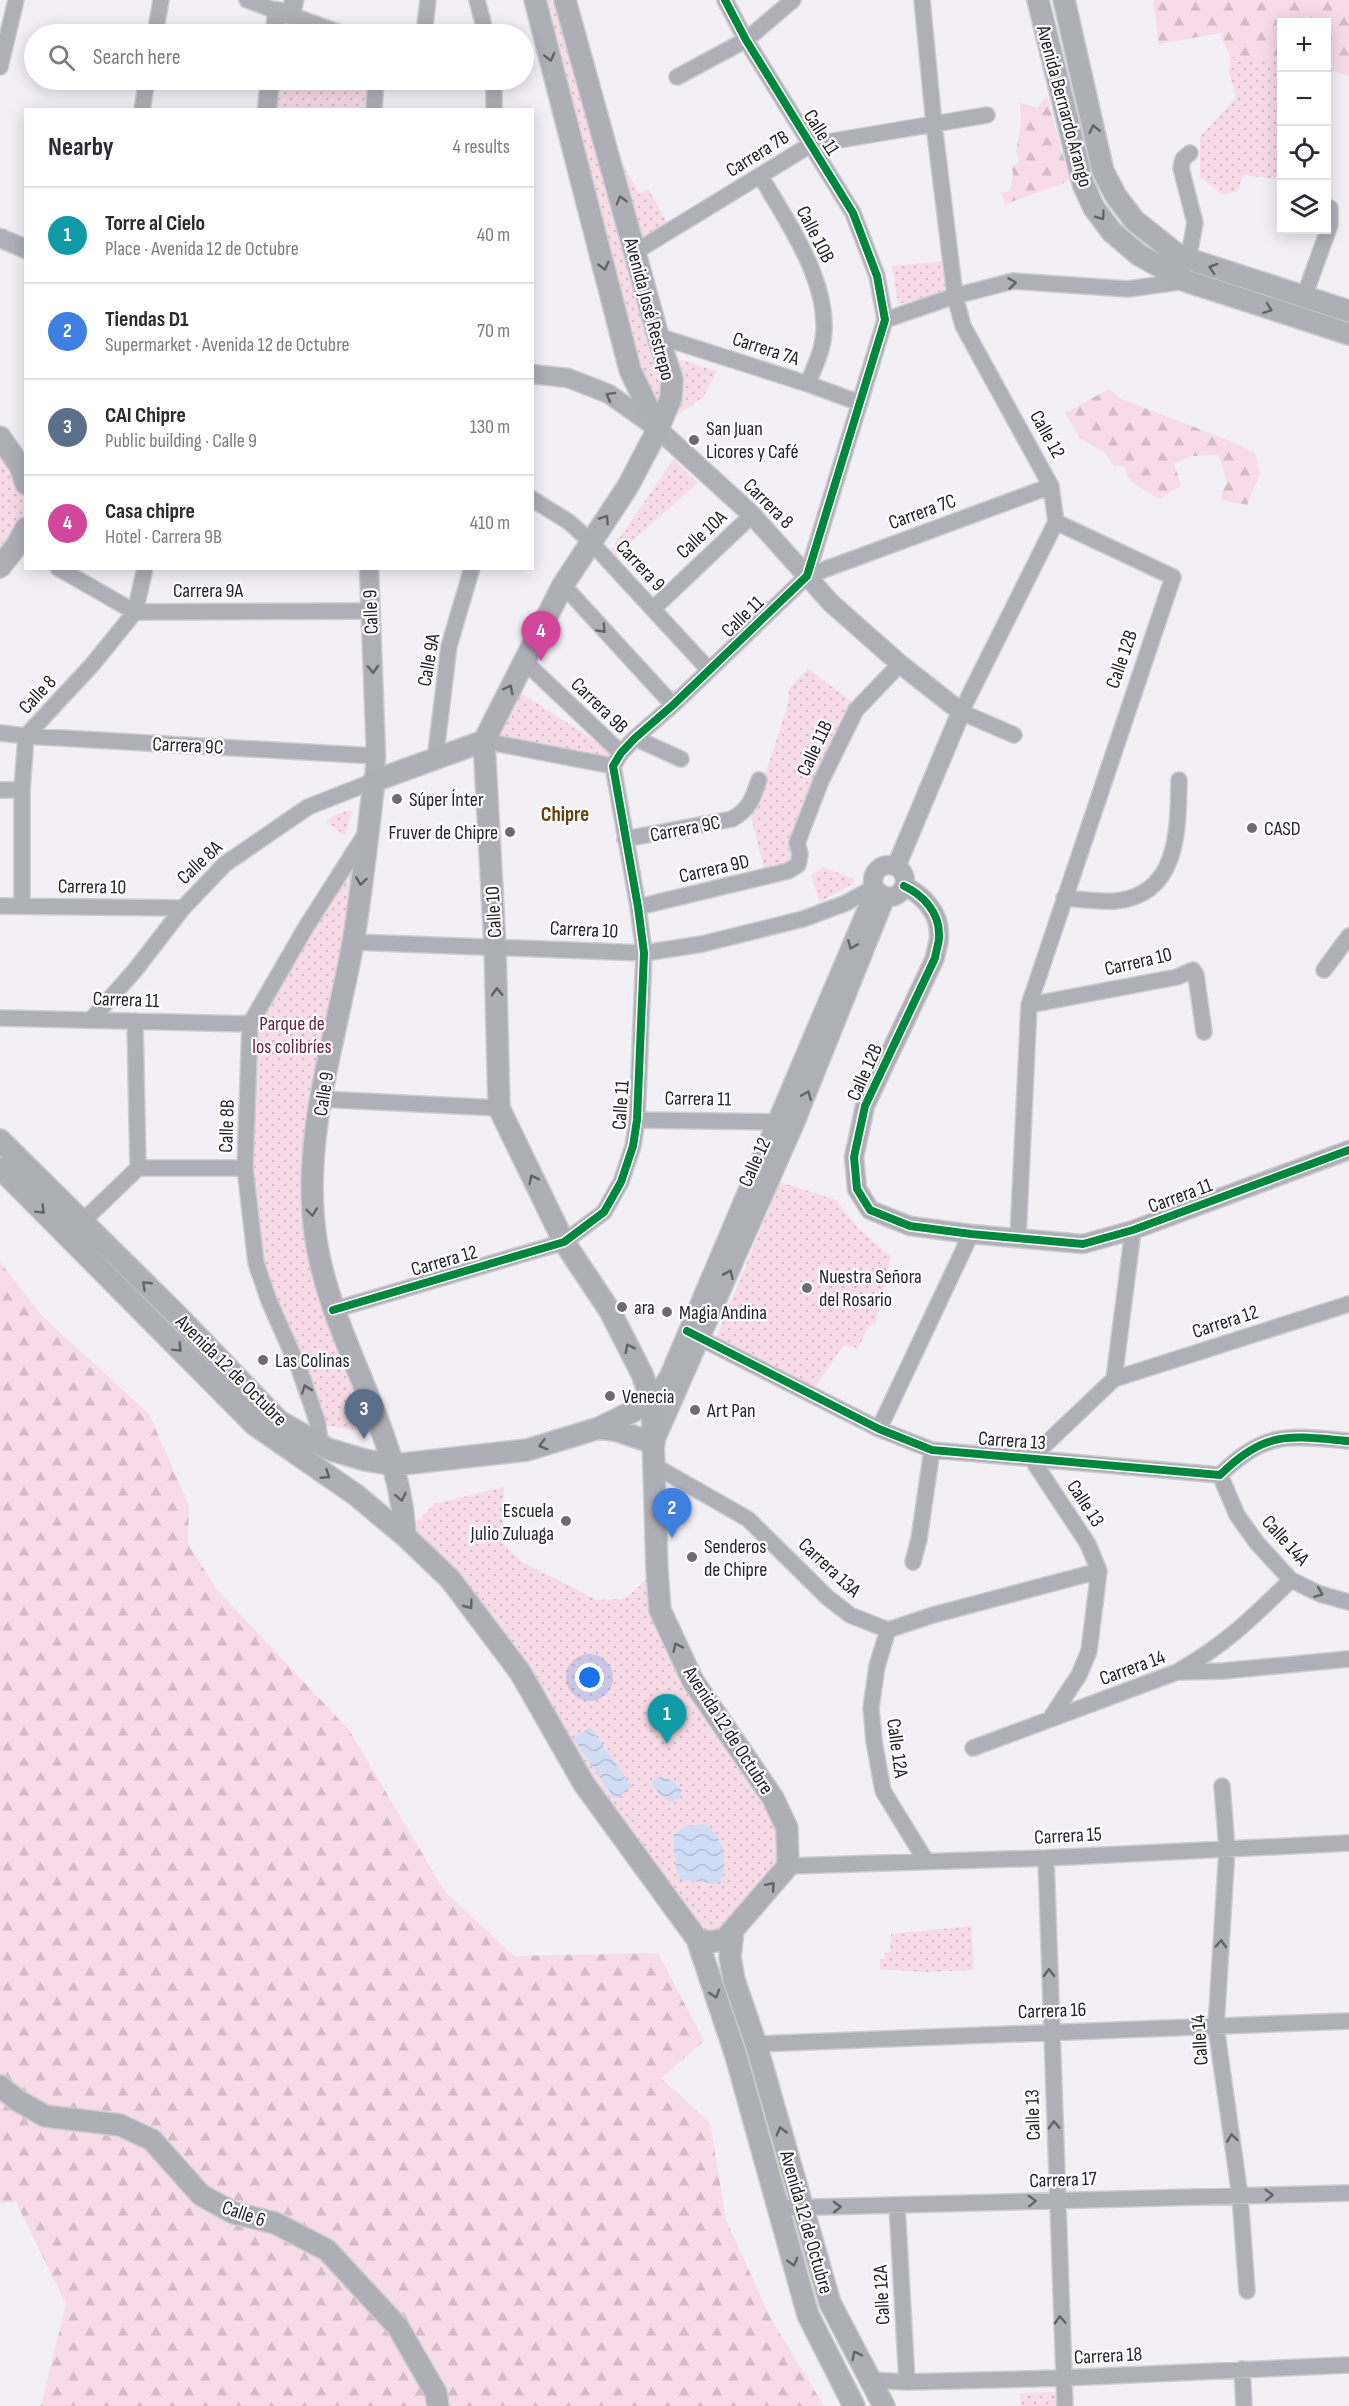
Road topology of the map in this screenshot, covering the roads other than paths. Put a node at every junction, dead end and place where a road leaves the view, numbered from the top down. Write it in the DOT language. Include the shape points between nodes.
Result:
graph roads {
  1 [pos="16,0"];
  2 [pos="161,0"];
  3 [pos="247,0"];
  4 [pos="428,0"];
  5 [pos="477,0"];
  6 [pos="535,0"];
  7 [pos="565,0"];
  8 [pos="725,0"];
  9 [pos="793,0"];
  10 [pos="922,0"];
  11 [pos="1038,0"];
  12 [pos="1064,0"];
  13 [pos="288,9"];
  14 [pos="157,24"];
  15 [pos="280,24"];
  16 [pos="321,24"];
  17 [pos="425,24"];
  18 [pos="483,24"];
  19 [pos="746,40"];
  20 [pos="0,67"];
  21 [pos="677,77"];
  22 [pos="145,90"];
  23 [pos="269,90"];
  24 [pos="375,90"];
  25 [pos="494,90"];
  26 [pos="142,108"];
  27 [pos="267,108"];
  28 [pos="374,108"];
  29 [pos="494,108"];
  30 [pos="987,115"];
  31 [pos="934,124"];
  32 [pos="810,145"];
  33 [pos="1190,153"];
  34 [pos="761,177"];
  35 [pos="1326,234"];
  36 [pos="0,238"];
  37 [pos="24,248"];
  38 [pos="635,252"];
  39 [pos="1187,270"];
  40 [pos="955,296"];
  41 [pos="1304,297"];
  42 [pos="1349,311"];
  43 [pos="885,320"];
  44 [pos="1349,334"];
  45 [pos="658,336"];
  46 [pos="534,374"];
  47 [pos="808,384"];
  48 [pos="860,403"];
  49 [pos="658,429"];
  50 [pos="0,436"];
  51 [pos="24,478"];
  52 [pos="1051,486"];
  53 [pos="534,500"];
  54 [pos="752,515"];
  55 [pos="1056,522"];
  56 [pos="23,541"];
  57 [pos="590,541"];
  58 [pos="0,567"];
  59 [pos="62,570"];
  60 [pos="145,570"];
  61 [pos="369,570"];
  62 [pos="471,570"];
  63 [pos="807,576"];
  64 [pos="563,585"];
  65 [pos="653,609"];
  66 [pos="370,611"];
  67 [pos="135,612"];
  68 [pos="524,661"];
  69 [pos="900,664"];
  70 [pos="709,670"];
  71 [pos="673,705"];
  72 [pos="961,711"];
  73 [pos="0,733"];
  74 [pos="1014,735"];
  75 [pos="26,736"];
  76 [pos="635,738"];
  77 [pos="484,741"];
  78 [pos="376,756"];
  79 [pos="681,759"];
  80 [pos="435,760"];
  81 [pos="617,760"];
  82 [pos="759,780"];
  83 [pos="1179,780"];
  84 [pos="374,781"];
  85 [pos="0,790"];
  86 [pos="22,790"];
  87 [pos="368,829"];
  88 [pos="625,839"];
  89 [pos="798,865"];
  90 [pos="896,867"];
  91 [pos="904,886"];
  92 [pos="880,892"];
  93 [pos="1064,898"];
  94 [pos="0,906"];
  95 [pos="22,906"];
  96 [pos="638,907"];
  97 [pos="183,908"];
  98 [pos="1349,936"];
  99 [pos="353,942"];
  100 [pos="495,946"];
  101 [pos="644,953"];
  102 [pos="1324,970"];
  103 [pos="1029,1005"];
  104 [pos="0,1018"];
  105 [pos="91,1020"];
  106 [pos="135,1021"];
  107 [pos="250,1024"];
  108 [pos="1204,1032"];
  109 [pos="320,1099"];
  110 [pos="499,1108"];
  111 [pos="637,1120"];
  112 [pos="776,1122"];
  113 [pos="795,1123"];
  114 [pos="0,1140"];
  115 [pos="1349,1150"];
  116 [pos="138,1167"];
  117 [pos="0,1168"];
  118 [pos="245,1168"];
  119 [pos="82,1222"];
  120 [pos="1133,1230"];
  121 [pos="971,1234"];
  122 [pos="1018,1238"];
  123 [pos="564,1242"];
  124 [pos="1349,1304"];
  125 [pos="333,1310"];
  126 [pos="694,1335"];
  127 [pos="1114,1378"];
  128 [pos="652,1402"];
  129 [pos="599,1428"];
  130 [pos="879,1429"];
  131 [pos="1349,1441"];
  132 [pos="654,1443"];
  133 [pos="321,1446"];
  134 [pos="932,1450"];
  135 [pos="1031,1458"];
  136 [pos="394,1465"];
  137 [pos="655,1466"];
  138 [pos="1220,1475"];
  139 [pos="405,1536"];
  140 [pos="913,1562"];
  141 [pos="1099,1570"];
  142 [pos="1291,1580"];
  143 [pos="1349,1602"];
  144 [pos="888,1630"];
  145 [pos="1349,1659"];
  146 [pos="1177,1672"];
  147 [pos="1050,1719"];
  148 [pos="973,1748"];
  149 [pos="1222,1786"];
  150 [pos="1349,1843"];
  151 [pos="1227,1849"];
  152 [pos="1046,1858"];
  153 [pos="926,1861"];
  154 [pos="788,1866"];
  155 [pos="733,1930"];
  156 [pos="697,1939"];
  157 [pos="1349,2021"];
  158 [pos="1216,2027"];
  159 [pos="1050,2031"];
  160 [pos="756,2044"];
  161 [pos="0,2086"];
  162 [pos="1349,2193"];
  163 [pos="1240,2196"];
  164 [pos="1056,2201"];
  165 [pos="897,2205"];
  166 [pos="802,2207"];
  167 [pos="779,2208"];
  168 [pos="1247,2291"];
  169 [pos="1349,2365"];
  170 [pos="1242,2369"];
  171 [pos="1063,2378"];
  172 [pos="869,2380"];
  173 [pos="907,2382"];
  174 [pos="438,2406"];
  175 [pos="854,2406"];
  176 [pos="884,2406"];
  177 [pos="1065,2406"];
  178 [pos="1244,2406"];
  1 -- 20 [label="street"];
  2 -- 14 [label="street"];
  3 -- 13 [label="street"];
  4 -- 17 [label="street"];
  5 -- 18 [label="street"];
  6 -- 49 [label="main road, Avenida José Restrepo, one-way" via="630,370"];
  38 -- 7 [label="main road, Avenida José Restrepo, one-way"];
  8 -- 19 [label="street, Calle 11"];
  9 -- 19 [label="street"];
  10 -- 31 [label="street, Calle 12"];
  11 -- 39 [label="main road, Avenida Bernardo Arango, one-way" via="1083,184 1094,208 1112,232 1139,255"];
  39 -- 12 [label="main road, Avenida Bernardo Arango, one-way" via="1134,220 1103,171"];
  13 -- 15 [label="street"];
  13 -- 16 [label="street"];
  19 -- 21 [label="street"];
  19 -- 32 [label="street, Calle 11"];
  22 -- 26 [label="street"];
  23 -- 27 [label="street"];
  24 -- 28 [label="street"];
  25 -- 29 [label="street"];
  30 -- 31 [label="street, Carrera 7B"];
  31 -- 32 [label="street, Carrera 7B"];
  31 -- 40 [label="street, Calle 12"];
  32 -- 34 [label="street, Carrera 7B"];
  32 -- 43 [label="street, Calle 11" via="853,213 877,276"];
  33 -- 39 [label="street" via="1181,168 1195,223"];
  34 -- 38 [label="street, Carrera 7B"];
  34 -- 47 [label="street, Calle 10B" via="813,270 821,300 822,347"];
  35 -- 41 [label="street"];
  36 -- 37 [label="street"];
  38 -- 45 [label="main road, Avenida José Restrepo"];
  40 -- 39 [label="street, one-way" via="1013,281 1128,289"];
  41 -- 39 [label="main road, Avenida Bernardo Arango, one-way"];
  39 -- 44 [label="main road, Avenida Bernardo Arango, one-way"];
  40 -- 43 [label="street"];
  40 -- 52 [label="street, Calle 12" via="963,326"];
  41 -- 42 [label="main road, Avenida Bernardo Arango"];
  43 -- 48 [label="street, Calle 11"];
  45 -- 47 [label="street, Carrera 7A"];
  45 -- 49 [label="main road, Avenida José Restrepo" via="672,379 671,398"];
  49 -- 46 [label="street, Carrera 8, one-way" via="609,394 568,378"];
  47 -- 48 [label="street, Carrera 7A"];
  48 -- 63 [label="street, Calle 11"];
  49 -- 54 [label="street, Carrera 8"];
  57 -- 49 [label="main road, Calle 10, one-way" via="628,486"];
  50 -- 51 [label="main road"];
  52 -- 55 [label="street, Calle 12"];
  52 -- 63 [label="street, Carrera 7C"];
  53 -- 57 [label="street, Carrera 9" via="569,522"];
  54 -- 63 [label="street, Carrera 8"];
  54 -- 65 [label="street, Calle 10A"];
  55 -- 72 [label="street"];
  55 -- 93 [label="street, Calle 12B" via="1173,577"];
  56 -- 58 [label="main road"];
  57 -- 64 [label="main road, Calle 10"];
  57 -- 65 [label="street, Carrera 9"];
  59 -- 67 [label="street, Carrera 9A"];
  60 -- 67 [label="street, Calle 8"];
  61 -- 66 [label="street, Calle 9"];
  62 -- 80 [label="street, Calle 9A" via="449,645"];
  63 -- 69 [label="street, Carrera 8" via="831,603"];
  63 -- 70 [label="street, Calle 11"];
  64 -- 68 [label="main road, Calle 10"];
  64 -- 71 [label="street, one-way"];
  65 -- 70 [label="street, Carrera 9"];
  66 -- 67 [label="street, Carrera 9A"];
  66 -- 78 [label="street, Calle 9, one-way"];
  67 -- 75 [label="street, Calle 8"];
  77 -- 68 [label="main road, Calle 10, one-way"];
  68 -- 81 [label="street, Carrera 9B"];
  69 -- 72 [label="street, Carrera 8"];
  69 -- 89 [label="street, Calle 11B" via="856,710 797,843"];
  70 -- 71 [label="street, Calle 11"];
  71 -- 76 [label="street, Calle 11"];
  72 -- 74 [label="street, Carrera 8"];
  72 -- 90 [label="street"];
  73 -- 75 [label="street, Carrera 9C"];
  75 -- 78 [label="street, Carrera 9C"];
  75 -- 86 [label="street, Calle 8"];
  76 -- 79 [label="street, Carrera 9B"];
  76 -- 81 [label="street, Calle 11"];
  77 -- 80 [label="main road"];
  77 -- 81 [label="street"];
  77 -- 100 [label="main road, Calle 10"];
  78 -- 84 [label="street, Calle 9"];
  80 -- 84 [label="main road"];
  81 -- 88 [label="street, Calle 11"];
  82 -- 88 [label="street, Carrera 9C" via="751,804 732,819"];
  83 -- 93 [label="street" via="1178,831 1164,875 1143,893 1115,901"];
  84 -- 87 [label="main road, Calle 9"];
  84 -- 97 [label="street, Calle 8A" via="308,807 225,864"];
  85 -- 86 [label="street"];
  86 -- 95 [label="street, Calle 8"];
  87 -- 99 [label="main road, Calle 9, one-way"];
  87 -- 107 [label="street, Calle 8B"];
  88 -- 96 [label="street, Calle 11"];
  89 -- 96 [label="street, Carrera 9D" via="788,872"];
  90 -- 91 [label="street" via="905,879"];
  90 -- 92 [label="street" via="881,867 876,873"];
  91 -- 92 [label="street" via="894,896"];
  91 -- 121 [label="street, Calle 12B" via="931,908 940,933 935,958 866,1106 854,1157 857,1189 870,1210 910,1226"];
  92 -- 101 [label="street, Carrera 10" via="803,919 702,944"];
  92 -- 112 [label="street, Calle 12, one-way" via="867,909"];
  113 -- 92 [label="street, Calle 12, one-way"];
  93 -- 103 [label="street, Calle 12B"];
  94 -- 95 [label="street, Carrera 10"];
  95 -- 97 [label="street, Carrera 10"];
  96 -- 101 [label="street, Calle 11"];
  97 -- 105 [label="street, Calle 8A"];
  98 -- 102 [label="street"];
  99 -- 100 [label="street, Carrera 10"];
  99 -- 109 [label="main road, Calle 9"];
  100 -- 101 [label="street, Carrera 10"];
  110 -- 100 [label="main road, Calle 10, one-way"];
  101 -- 111 [label="street, Calle 11"];
  103 -- 108 [label="street, Carrera 10" via="1177,977 1193,970"];
  103 -- 122 [label="street, Calle 12B"];
  104 -- 105 [label="street, Carrera 11"];
  105 -- 106 [label="street, Carrera 11"];
  106 -- 107 [label="street, Carrera 11"];
  106 -- 116 [label="street"];
  107 -- 118 [label="street, Calle 8B"];
  109 -- 110 [label="street"];
  109 -- 125 [label="main road, Calle 9, one-way" via="310,1196 323,1279"];
  123 -- 110 [label="main road, Calle 10, one-way"];
  111 -- 112 [label="street, Carrera 11"];
  111 -- 123 [label="street, Calle 11" via="621,1182 604,1212"];
  112 -- 113 [label="street, Carrera 11"];
  112 -- 126 [label="street, Calle 12"];
  126 -- 113 [label="street, Calle 12, one-way"];
  114 -- 119 [label="main road, Avenida 12 de Octubre"];
  115 -- 120 [label="street, Carrera 11"];
  116 -- 118 [label="street"];
  116 -- 119 [label="street"];
  117 -- 139 [label="main road, Avenida 12 de Octubre, one-way" via="255,1425 357,1495"];
  133 -- 118 [label="street, Calle 8B, one-way" via="300,1371 256,1263"];
  133 -- 119 [label="main road, Avenida 12 de Octubre, one-way" via="279,1421"];
  120 -- 122 [label="street, Carrera 11" via="1083,1244"];
  120 -- 127 [label="street"];
  121 -- 122 [label="street, Calle 12B"];
  121 -- 130 [label="street"];
  123 -- 125 [label="street, Carrera 12"];
  128 -- 123 [label="main road, Calle 10, one-way" via="610,1311"];
  124 -- 127 [label="street, Carrera 12"];
  125 -- 136 [label="main road, Calle 9"];
  126 -- 128 [label="street, Calle 12"];
  126 -- 130 [label="street, Carrera 13"];
  126 -- 132 [label="street, Calle 12"];
  127 -- 135 [label="street"];
  128 -- 129 [label="main road, Avenida 12 de Octubre"];
  128 -- 132 [label="main road, Avenida 12 de Octubre"];
  129 -- 132 [label="main road"];
  129 -- 136 [label="main road, Avenida 12 de Octubre, one-way" via="527,1450"];
  130 -- 134 [label="street, Carrera 13"];
  131 -- 138 [label="street" via="1276,1438 1240,1456"];
  132 -- 137 [label="main road, Avenida 12 de Octubre"];
  133 -- 136 [label="main road, Avenida 12 de Octubre"];
  134 -- 135 [label="street, Carrera 13"];
  134 -- 140 [label="street"];
  135 -- 138 [label="street, Carrera 13"];
  135 -- 141 [label="street, Calle 13" via="1088,1544"];
  136 -- 139 [label="main road, Calle 9, one-way"];
  137 -- 144 [label="street, Carrera 13A" via="748,1519 827,1597 850,1615"];
  154 -- 137 [label="main road, Avenida 12 de Octubre, one-way" via="787,1828 773,1798 693,1681 660,1610"];
  138 -- 142 [label="street, Calle 14A" via="1238,1515"];
  139 -- 156 [label="main road, Avenida 12 de Octubre, one-way" via="450,1579 520,1672 584,1784"];
  141 -- 144 [label="street"];
  141 -- 147 [label="street" via="1089,1651 1079,1675"];
  142 -- 143 [label="street, Calle 14A, one-way"];
  142 -- 146 [label="street" via="1240,1629"];
  144 -- 153 [label="street, Calle 12A" via="872,1708 874,1741 883,1791"];
  145 -- 146 [label="street, Carrera 14"];
  146 -- 147 [label="street, Carrera 14"];
  147 -- 148 [label="street, Carrera 14"];
  149 -- 151 [label="street, Calle 14"];
  150 -- 151 [label="street, Carrera 15"];
  151 -- 152 [label="street, Carrera 15"];
  158 -- 151 [label="street, Calle 14, one-way"];
  152 -- 153 [label="street, Carrera 15"];
  159 -- 152 [label="street, Calle 13, one-way"];
  153 -- 154 [label="street, Carrera 15"];
  155 -- 154 [label="main road, one-way"];
  155 -- 156 [label="main road" via="720,1941"];
  155 -- 160 [label="main road, Avenida 12 de Octubre" via="730,1957 734,1980"];
  156 -- 167 [label="main road, Avenida 12 de Octubre, one-way" via="736,2056"];
  157 -- 158 [label="street, Carrera 16"];
  158 -- 159 [label="street, Carrera 16"];
  163 -- 158 [label="street, Calle 14, one-way"];
  159 -- 160 [label="street, Carrera 16"];
  164 -- 159 [label="street, Calle 13, one-way"];
  166 -- 160 [label="main road, Avenida 12 de Octubre, one-way"];
  161 -- 174 [label="main road, Calle 6" via="45,2116 120,2125 152,2140 201,2195 234,2213 275,2223 327,2250 398,2327 436,2393"];
  163 -- 162 [label="street, Carrera 17, one-way"];
  163 -- 164 [label="street, Carrera 17"];
  163 -- 168 [label="street, Calle 14"];
  165 -- 164 [label="street, Carrera 17, one-way"];
  171 -- 164 [label="street, Calle 13, one-way"];
  166 -- 165 [label="street, Carrera 17, one-way"];
  165 -- 173 [label="street, Calle 12A"];
  166 -- 167 [label="street, Carrera 17"];
  172 -- 166 [label="main road, Avenida 12 de Octubre, one-way" via="830,2303"];
  167 -- 175 [label="main road, Avenida 12 de Octubre, one-way" via="808,2315"];
  169 -- 170 [label="street, Carrera 18"];
  170 -- 171 [label="street, Carrera 18"];
  170 -- 178 [label="street"];
  171 -- 173 [label="street, Carrera 18"];
  171 -- 177 [label="street, Calle 13"];
  172 -- 173 [label="street, Carrera 18"];
  172 -- 176 [label="main road, Avenida 12 de Octubre"];
}
